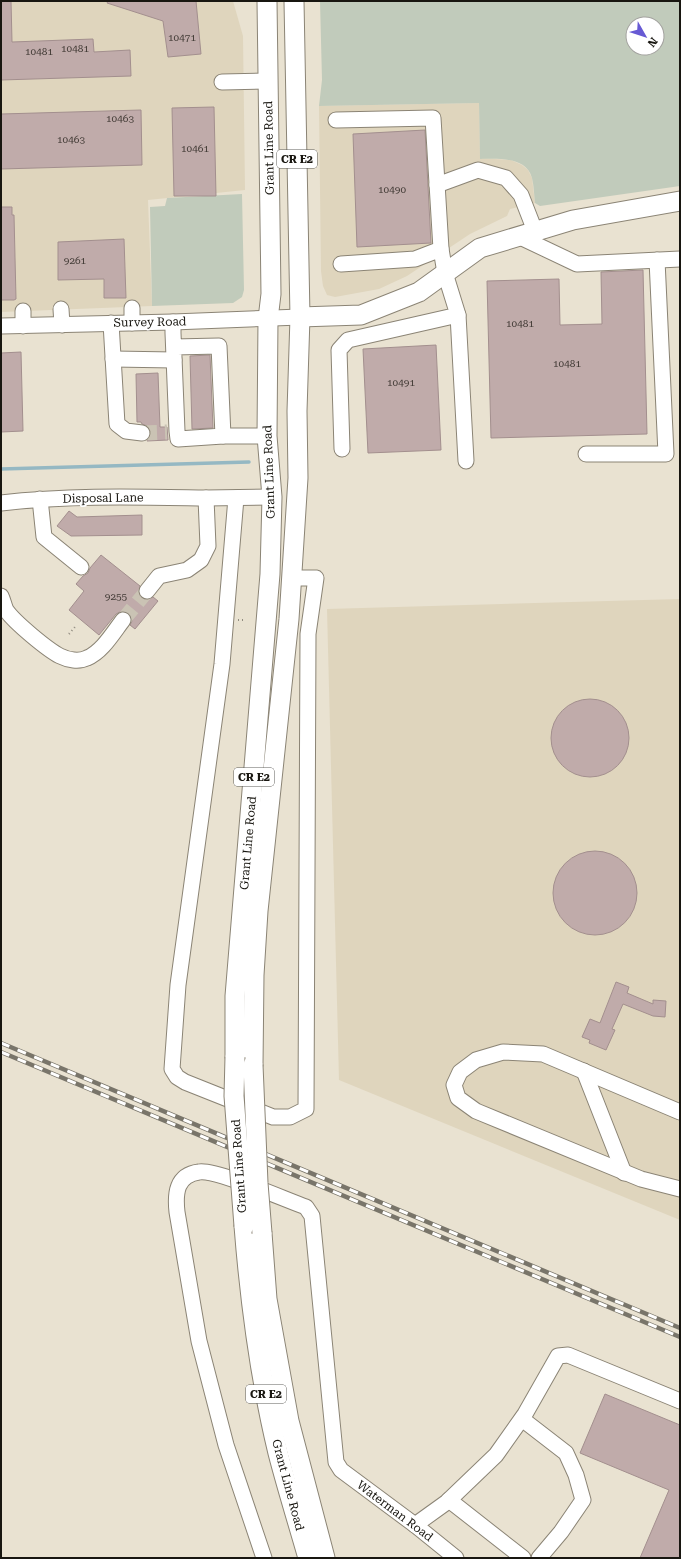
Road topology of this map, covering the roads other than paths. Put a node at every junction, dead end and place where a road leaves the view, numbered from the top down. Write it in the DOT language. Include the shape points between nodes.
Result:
graph roads {
  1 [pos="267,1"];
  2 [pos="294,1"];
  3 [pos="268,81"];
  4 [pos="222,82"];
  5 [pos="336,120"];
  6 [pos="437,185"];
  7 [pos="680,201"];
  8 [pos="526,234"];
  9 [pos="441,249"];
  10 [pos="680,259"];
  11 [pos="657,260"];
  12 [pos="341,264"];
  13 [pos="445,273"];
  14 [pos="61,309"];
  15 [pos="458,314"];
  16 [pos="300,317"];
  17 [pos="268,319"];
  18 [pos="173,322"];
  19 [pos="110,323"];
  20 [pos="62,325"];
  21 [pos="1,326"];
  22 [pos="174,354"];
  23 [pos="113,359"];
  24 [pos="142,433"];
  25 [pos="223,436"];
  26 [pos="267,436"];
  27 [pos="342,449"];
  28 [pos="586,454"];
  29 [pos="466,461"];
  30 [pos="272,497"];
  31 [pos="206,498"];
  32 [pos="236,498"];
  33 [pos="40,499"];
  34 [pos="1,503"];
  35 [pos="80,568"];
  36 [pos="292,578"];
  37 [pos="147,591"];
  38 [pos="1,596"];
  39 [pos="123,620"];
  40 [pos="584,1071"];
  41 [pos="680,1112"];
  42 [pos="624,1173"];
  43 [pos="680,1189"];
  44 [pos="680,1401"];
  45 [pos="522,1419"];
  46 [pos="449,1500"];
  47 [pos="415,1525"];
  48 [pos="264,1558"];
  49 [pos="308,1558"];
  50 [pos="325,1558"];
  51 [pos="456,1558"];
  52 [pos="523,1558"];
  53 [pos="539,1558"];
  1 -- 3 [label="main road, Grant Line Road / CR E2"];
  2 -- 16 [label="main road, Grant Line Road / CR E2"];
  3 -- 4 [label="street"];
  3 -- 17 [label="main road, Grant Line Road / CR E2" via="272,294"];
  5 -- 6 [label="street" via="433,118"];
  6 -- 8 [label="street" via="478,170 506,178 521,195"];
  6 -- 9 [label="street"];
  7 -- 8 [label="main road" via="573,220"];
  8 -- 11 [label="street" via="577,264"];
  8 -- 13 [label="main road" via="480,248"];
  9 -- 12 [label="street" via="415,259"];
  9 -- 13 [label="street"];
  10 -- 11 [label="street"];
  11 -- 28 [label="street" via="666,454"];
  13 -- 15 [label="street"];
  13 -- 16 [label="main road" via="419,292 361,315"];
  14 -- 20 [label="street"];
  15 -- 27 [label="street" via="348,340 339,350"];
  15 -- 29 [label="street"];
  16 -- 17 [label="street, Survey Road"];
  16 -- 36 [label="main road, Grant Line Road / CR E2" via="298,478"];
  17 -- 18 [label="street, Survey Road"];
  17 -- 26 [label="main road, Grant Line Road / CR E2"];
  18 -- 19 [label="street, Survey Road" via="132,316"];
  18 -- 22 [label="street"];
  19 -- 20 [label="street, Survey Road"];
  19 -- 23 [label="street"];
  20 -- 21 [label="street, Survey Road" via="23,318"];
  22 -- 23 [label="street"];
  22 -- 25 [label="street" via="172,431 178,439"];
  22 -- 25 [label="street" via="219,346"];
  23 -- 24 [label="street" via="117,424 126,431"];
  25 -- 26 [label="street"];
  26 -- 30 [label="main road, Grant Line Road / CR E2"];
  30 -- 32 [label="street, Disposal Lane"];
  30 -- 49 [label="main road, Grant Line Road / CR E2, bridge" via="270,574 235,996 234,1096 248,1273 261,1366 278,1452"];
  31 -- 32 [label="street, Disposal Lane"];
  31 -- 33 [label="street, Disposal Lane"];
  31 -- 37 [label="street" via="208,546 201,560 187,570 159,576"];
  32 -- 36 [label="street" via="222,664 178,985 172,1069 174,1074 185,1082 273,1117 290,1117 306,1108 308,634 316,578"];
  33 -- 34 [label="street, Disposal Lane"];
  33 -- 35 [label="street" via="44,537"];
  36 -- 50 [label="main road, Grant Line Road / CR E2, bridge" via="258,911 253,1065 258,1183 268,1299 289,1421"];
  38 -- 39 [label="street" via="6,610 22,626 52,651 68,659 88,658 98,651"];
  40 -- 41 [label="street"];
  40 -- 42 [label="street"];
  40 -- 42 [label="street" via="543,1054 503,1052 476,1060 460,1072 454,1085 458,1098 476,1111"];
  42 -- 43 [label="street"];
  44 -- 45 [label="street" via="568,1355 558,1356"];
  45 -- 46 [label="street" via="496,1455"];
  45 -- 53 [label="street" via="566,1453 583,1500"];
  46 -- 47 [label="street"];
  46 -- 52 [label="street"];
  47 -- 48 [label="street, Waterman Road" via="341,1470 336,1462 310,1211 306,1207 216,1173 199,1171 181,1182 175,1197 199,1341 226,1446"];
  47 -- 51 [label="street, Waterman Road"];
}
